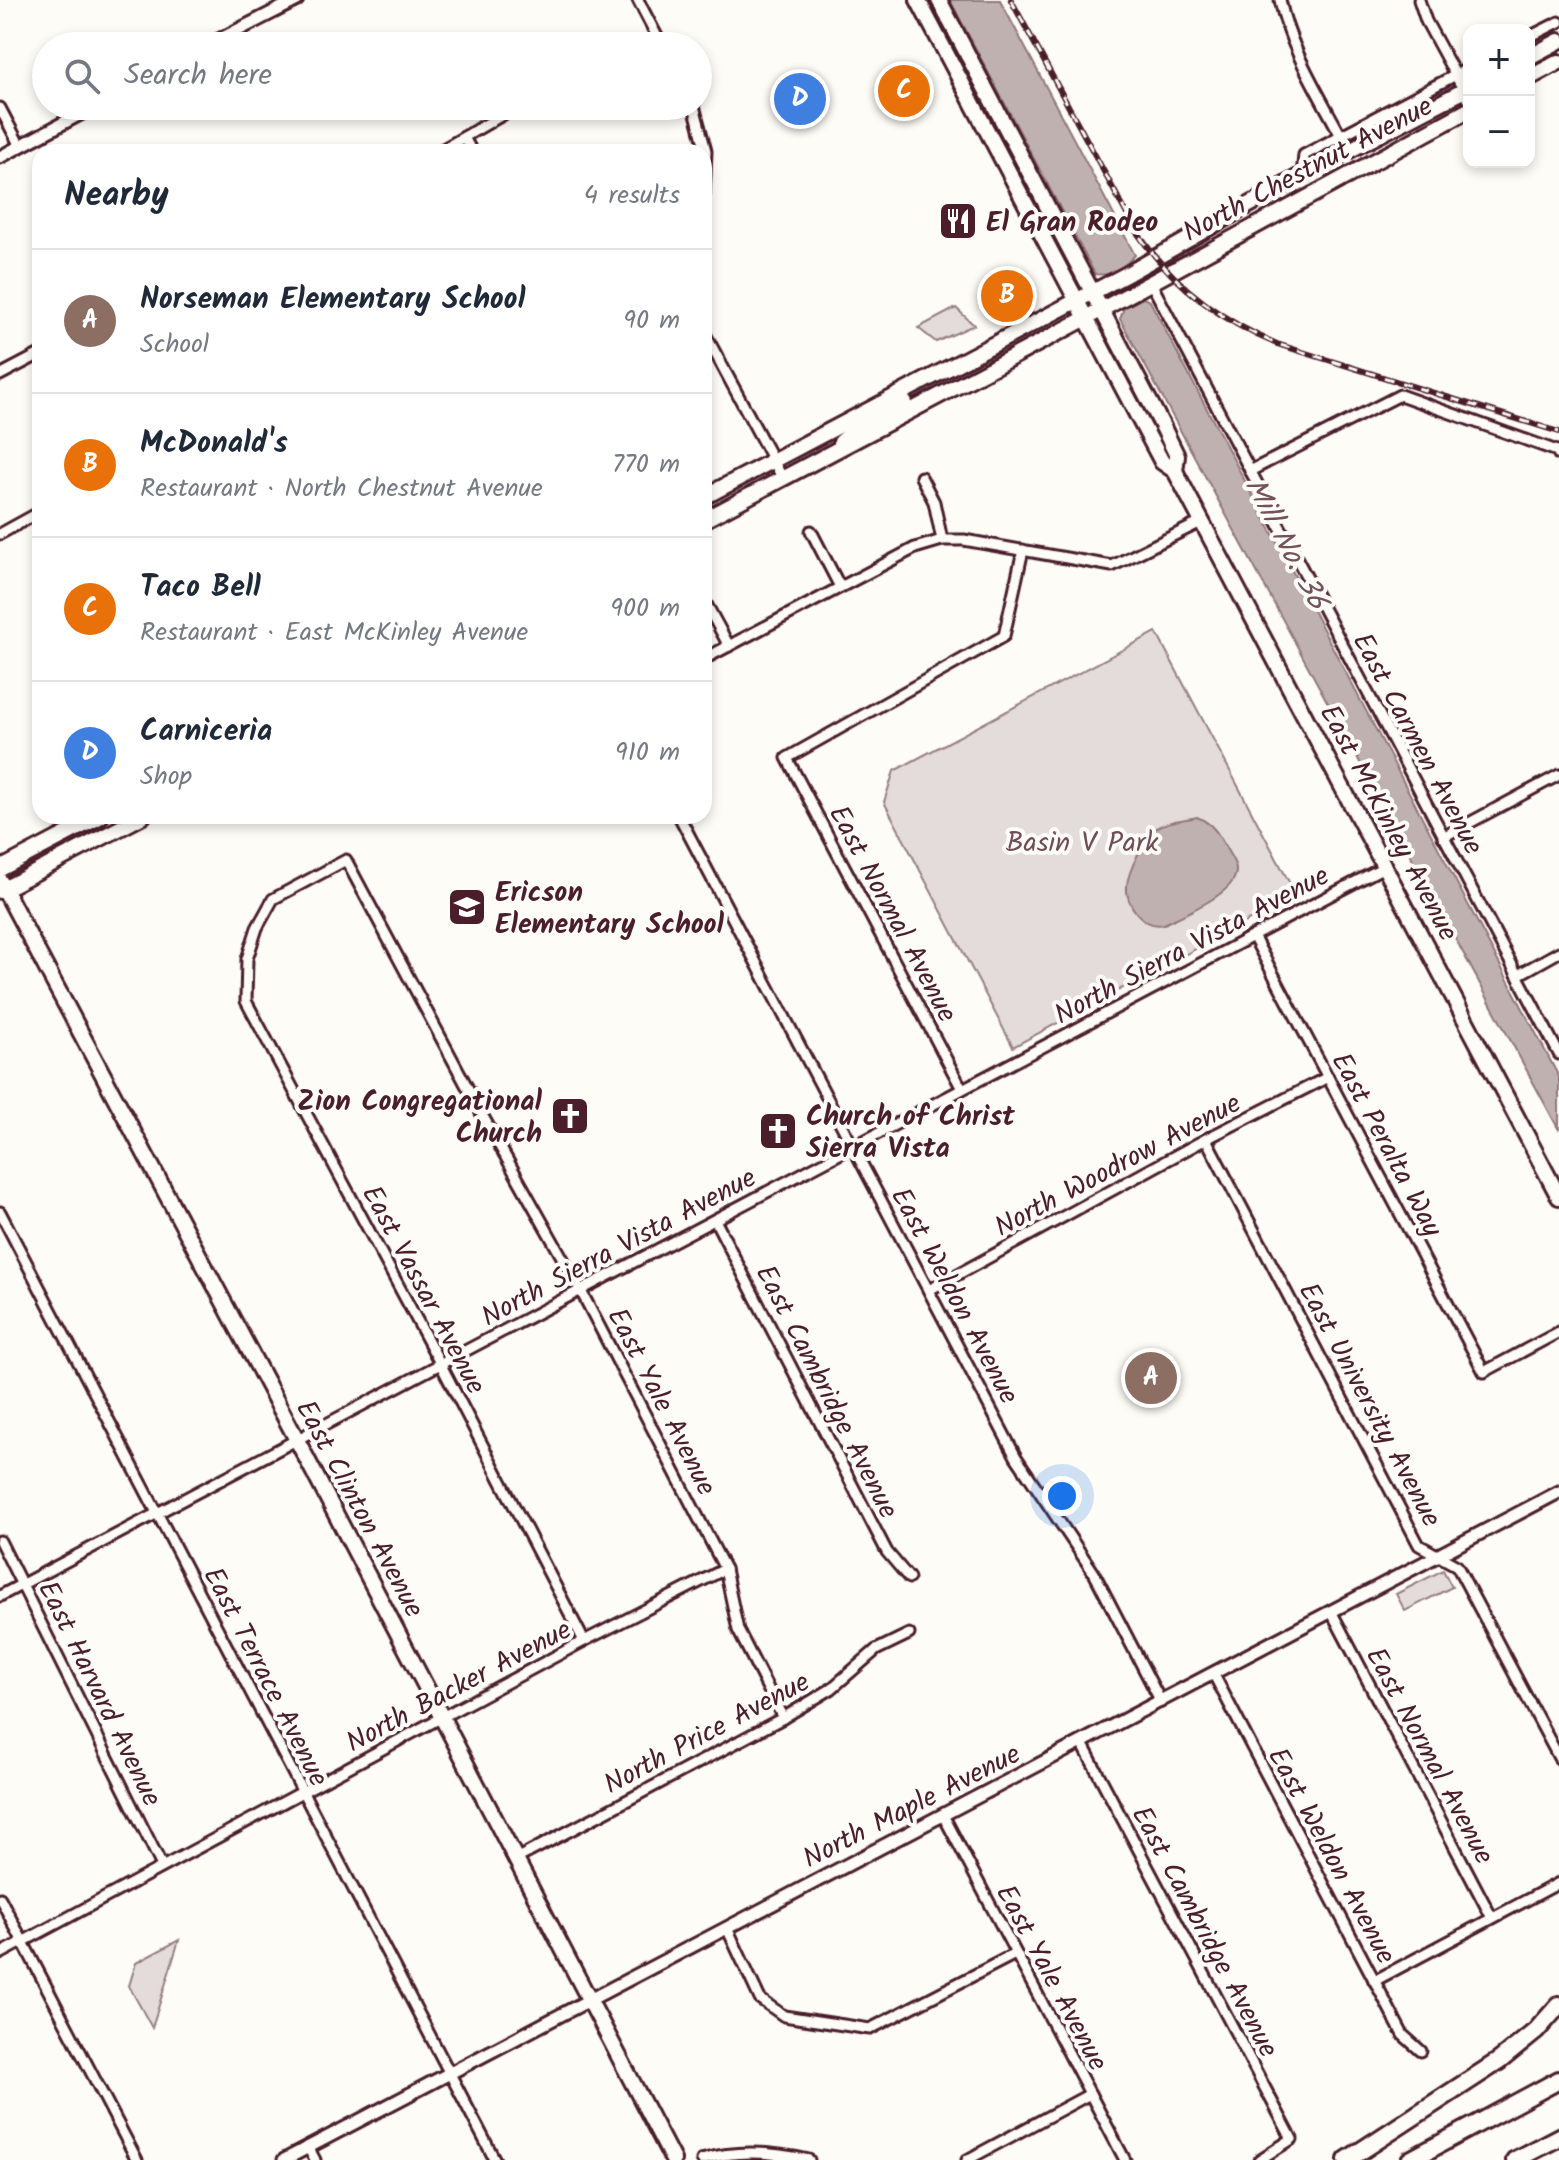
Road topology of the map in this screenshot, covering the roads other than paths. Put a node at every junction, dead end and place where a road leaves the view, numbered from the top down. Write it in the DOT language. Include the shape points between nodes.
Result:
graph roads {
  1 [pos="297,0"];
  2 [pos="638,0"];
  3 [pos="918,0"];
  4 [pos="939,0"];
  5 [pos="1280,0"];
  6 [pos="1419,0"];
  7 [pos="1559,22"];
  8 [pos="930,24"];
  9 [pos="234,32"];
  10 [pos="655,32"];
  11 [pos="1535,34"];
  12 [pos="1559,41"];
  13 [pos="1535,54"];
  14 [pos="1559,62"];
  15 [pos="1463,71"];
  16 [pos="1455,75"];
  17 [pos="1535,75"];
  18 [pos="1463,87"];
  19 [pos="1463,95"];
  20 [pos="0,108"];
  21 [pos="1463,113"];
  22 [pos="69,120"];
  23 [pos="494,120"];
  24 [pos="698,120"];
  25 [pos="1341,136"];
  26 [pos="464,137"];
  27 [pos="452,144"];
  28 [pos="468,144"];
  29 [pos="704,144"];
  30 [pos="1361,144"];
  31 [pos="20,146"];
  32 [pos="0,157"];
  33 [pos="1029,170"];
  34 [pos="1302,175"];
  35 [pos="1318,190"];
  36 [pos="1165,253"];
  37 [pos="1144,287"];
  38 [pos="1093,292"];
  39 [pos="1077,301"];
  40 [pos="1102,309"];
  41 [pos="1086,318"];
  42 [pos="712,347"];
  43 [pos="32,358"];
  44 [pos="0,375"];
  45 [pos="919,384"];
  46 [pos="1559,455"];
  47 [pos="823,459"];
  48 [pos="773,461"];
  49 [pos="1175,471"];
  50 [pos="1250,471"];
  51 [pos="921,477"];
  52 [pos="783,479"];
  53 [pos="712,493"];
  54 [pos="32,516"];
  55 [pos="712,516"];
  56 [pos="1201,522"];
  57 [pos="811,531"];
  58 [pos="0,534"];
  59 [pos="942,540"];
  60 [pos="1023,550"];
  61 [pos="840,587"];
  62 [pos="712,615"];
  63 [pos="729,646"];
  64 [pos="712,655"];
  65 [pos="1559,775"];
  66 [pos="86,824"];
  67 [pos="127,824"];
  68 [pos="683,824"];
  69 [pos="1443,837"];
  70 [pos="346,860"];
  71 [pos="1384,867"];
  72 [pos="0,869"];
  73 [pos="1,887"];
  74 [pos="1253,936"];
  75 [pos="1559,952"];
  76 [pos="1518,975"];
  77 [pos="1559,1054"];
  78 [pos="1328,1077"];
  79 [pos="962,1089"];
  80 [pos="1206,1139"];
  81 [pos="853,1147"];
  82 [pos="1559,1197"];
  83 [pos="0,1212"];
  84 [pos="715,1220"];
  85 [pos="929,1290"];
  86 [pos="581,1291"];
  87 [pos="1559,1332"];
  88 [pos="441,1365"];
  89 [pos="297,1440"];
  90 [pos="1559,1492"];
  91 [pos="158,1513"];
  92 [pos="0,1541"];
  93 [pos="1438,1555"];
  94 [pos="725,1569"];
  95 [pos="909,1578"];
  96 [pos="23,1584"];
  97 [pos="0,1596"];
  98 [pos="1331,1611"];
  99 [pos="909,1634"];
  100 [pos="584,1641"];
  101 [pos="1213,1673"];
  102 [pos="1161,1702"];
  103 [pos="783,1718"];
  104 [pos="443,1719"];
  105 [pos="1082,1743"];
  106 [pos="1559,1758"];
  107 [pos="303,1793"];
  108 [pos="943,1815"];
  109 [pos="516,1859"];
  110 [pos="162,1866"];
  111 [pos="1559,1883"];
  112 [pos="0,1898"];
  113 [pos="1492,1918"];
  114 [pos="727,1928"];
  115 [pos="23,1942"];
  116 [pos="0,1954"];
  117 [pos="1015,1954"];
  118 [pos="1374,1981"];
  119 [pos="589,1999"];
  120 [pos="1559,2005"];
  121 [pos="1421,2051"];
  122 [pos="449,2073"];
  123 [pos="1559,2080"];
  124 [pos="1090,2094"];
  125 [pos="1559,2137"];
  126 [pos="308,2147"];
  127 [pos="137,2160"];
  128 [pos="284,2160"];
  129 [pos="315,2160"];
  130 [pos="495,2160"];
  131 [pos="673,2160"];
  132 [pos="702,2160"];
  133 [pos="809,2160"];
  134 [pos="967,2160"];
  135 [pos="1125,2160"];
  136 [pos="1259,2160"];
  137 [pos="1347,2160"];
  138 [pos="1410,2160"];
  139 [pos="1515,2160"];
  1 -- 9 [label="street"];
  2 -- 10 [label="street"];
  3 -- 8 [label="main road, East McKinley Avenue"];
  4 -- 33 [label="main road, East McKinley Avenue"];
  5 -- 25 [label="street" via="1294,46"];
  6 -- 16 [label="street"];
  7 -- 11 [label="street"];
  8 -- 33 [label="main road" via="943,30 997,130"];
  8 -- 39 [label="main road, East McKinley Avenue"];
  12 -- 13 [label="main road"];
  14 -- 17 [label="main road"];
  15 -- 16 [label="street"];
  16 -- 18 [label="street"];
  16 -- 25 [label="street"];
  19 -- 30 [label="main road, North Chestnut Avenue"];
  20 -- 31 [label="street"];
  21 -- 35 [label="main road, North Chestnut Avenue"];
  22 -- 31 [label="street"];
  23 -- 26 [label="street"];
  24 -- 29 [label="street"];
  25 -- 34 [label="street" via="1304,155"];
  26 -- 27 [label="street"];
  26 -- 28 [label="street"];
  30 -- 34 [label="main road, North Chestnut Avenue"];
  30 -- 35 [label="main road" via="1349,160 1321,176"];
  31 -- 32 [label="street"];
  33 -- 38 [label="main road, East McKinley Avenue"];
  34 -- 36 [label="main road, North Chestnut Avenue"];
  35 -- 37 [label="main road, North Chestnut Avenue"];
  36 -- 37 [label="main road"];
  36 -- 38 [label="main road, North Chestnut Avenue"];
  37 -- 40 [label="main road, North Chestnut Avenue"];
  37 -- 50 [label="street, East Carmen Avenue"];
  38 -- 39 [label="main road, North Chestnut Avenue"];
  38 -- 40 [label="main road, East McKinley Avenue"];
  39 -- 41 [label="main road, East McKinley Avenue"];
  39 -- 45 [label="main road, North Chestnut Avenue"];
  40 -- 41 [label="main road, North Chestnut Avenue"];
  40 -- 49 [label="main road, East McKinley Avenue" via="1177,456"];
  41 -- 47 [label="main road, North Chestnut Avenue"];
  41 -- 49 [label="main road, East McKinley Avenue" via="1162,462"];
  42 -- 48 [label="street"];
  43 -- 44 [label="street"];
  45 -- 47 [label="main road" via="915,396 855,430"];
  45 -- 48 [label="main road, North Chestnut Avenue"];
  46 -- 50 [label="street" via="1400,395"];
  47 -- 52 [label="main road, North Chestnut Avenue"];
  48 -- 52 [label="street"];
  48 -- 53 [label="main road, North Chestnut Avenue"];
  49 -- 56 [label="main road, East McKinley Avenue"];
  50 -- 69 [label="street, East Carmen Avenue"];
  51 -- 59 [label="street" via="934,502"];
  52 -- 55 [label="main road, North Chestnut Avenue"];
  54 -- 58 [label="street"];
  56 -- 60 [label="street" via="1112,566"];
  56 -- 71 [label="main road, East McKinley Avenue"];
  57 -- 61 [label="street"];
  59 -- 60 [label="street"];
  59 -- 61 [label="street" via="915,548"];
  60 -- 79 [label="street, East Normal Avenue" via="1004,636 787,758"];
  61 -- 63 [label="street"];
  62 -- 63 [label="street"];
  63 -- 64 [label="street"];
  65 -- 69 [label="street"];
  66 -- 72 [label="main road"];
  67 -- 73 [label="main road"];
  68 -- 81 [label="street, East Weldon Avenue"];
  69 -- 76 [label="street, East Carmen Avenue"];
  70 -- 86 [label="street, East Yale Avenue"];
  70 -- 88 [label="street, East Vassar Avenue" via="273,899 247,959 246,1001"];
  71 -- 74 [label="street, North Sierra Vista Avenue"];
  71 -- 82 [label="main road, East McKinley Avenue"];
  73 -- 89 [label="main road, East Clinton Avenue"];
  74 -- 78 [label="street, East Peralta Way"];
  74 -- 79 [label="street, North Sierra Vista Avenue"];
  75 -- 76 [label="street"];
  76 -- 77 [label="street, East Carmen Avenue"];
  78 -- 80 [label="street, North Woodrow Avenue"];
  78 -- 87 [label="street, East Peralta Way" via="1484,1372"];
  79 -- 81 [label="street, North Sierra Vista Avenue"];
  80 -- 85 [label="street, North Woodrow Avenue"];
  80 -- 93 [label="street, East University Avenue" via="1419,1545"];
  81 -- 84 [label="street, North Sierra Vista Avenue"];
  81 -- 85 [label="street, East Weldon Avenue"];
  83 -- 91 [label="street, East Terrace Avenue"];
  84 -- 86 [label="street, North Sierra Vista Avenue"];
  84 -- 95 [label="street, East Cambridge Avenue" via="887,1552"];
  85 -- 102 [label="street, East Weldon Avenue" via="1016,1457 1094,1573"];
  86 -- 88 [label="street, North Sierra Vista Avenue"];
  86 -- 94 [label="street, East Yale Avenue"];
  88 -- 89 [label="street, North Sierra Vista Avenue"];
  88 -- 100 [label="street, East Vassar Avenue"];
  89 -- 91 [label="street, North Sierra Vista Avenue"];
  89 -- 104 [label="main road, East Clinton Avenue"];
  90 -- 93 [label="street, North Maple Avenue"];
  91 -- 96 [label="street, North Sierra Vista Avenue"];
  91 -- 107 [label="street, East Terrace Avenue"];
  92 -- 96 [label="street, East Harvard Avenue"];
  93 -- 98 [label="street, North Maple Avenue"];
  93 -- 106 [label="street, East University Avenue" via="1457,1566"];
  94 -- 100 [label="street, North Backer Avenue"];
  94 -- 103 [label="street, East Yale Avenue" via="738,1630"];
  96 -- 97 [label="street, North Sierra Vista Avenue"];
  96 -- 110 [label="street, East Harvard Avenue"];
  98 -- 101 [label="street, North Maple Avenue"];
  98 -- 113 [label="street, East Normal Avenue"];
  99 -- 103 [label="street, North Price Avenue" via="876,1650 831,1689"];
  100 -- 104 [label="street, North Backer Avenue"];
  101 -- 102 [label="street, North Maple Avenue"];
  101 -- 118 [label="street, East Weldon Avenue"];
  102 -- 105 [label="street, North Maple Avenue"];
  103 -- 109 [label="street, North Price Avenue"];
  104 -- 107 [label="street, North Backer Avenue"];
  104 -- 109 [label="main road, East Clinton Avenue"];
  105 -- 108 [label="street, North Maple Avenue"];
  105 -- 136 [label="street, East Cambridge Avenue" via="1292,2139"];
  107 -- 110 [label="street, North Backer Avenue"];
  107 -- 122 [label="street, East Terrace Avenue"];
  108 -- 114 [label="street, North Maple Avenue"];
  108 -- 117 [label="street, East Yale Avenue"];
  109 -- 119 [label="main road, East Clinton Avenue"];
  110 -- 115 [label="street, North Backer Avenue"];
  111 -- 113 [label="street"];
  112 -- 115 [label="street"];
  113 -- 118 [label="street"];
  114 -- 117 [label="street" via="760,1999 784,2016 870,2029"];
  114 -- 119 [label="street, North Maple Avenue"];
  115 -- 116 [label="street, North Backer Avenue"];
  115 -- 127 [label="street"];
  117 -- 124 [label="street, East Yale Avenue"];
  118 -- 121 [label="street, East Weldon Avenue" via="1403,2035"];
  119 -- 122 [label="street, North Maple Avenue"];
  119 -- 131 [label="main road, East Clinton Avenue"];
  120 -- 137 [label="highway" via="1499,2061"];
  122 -- 126 [label="street, North Maple Avenue"];
  122 -- 130 [label="street, East Terrace Avenue"];
  123 -- 138 [label="highway"];
  124 -- 134 [label="street"];
  124 -- 135 [label="street, East Yale Avenue"];
  125 -- 139 [label="highway"];
  126 -- 128 [label="street, North Maple Avenue"];
  126 -- 129 [label="street"];
  132 -- 133 [label="street" via="744,2152"];
}
